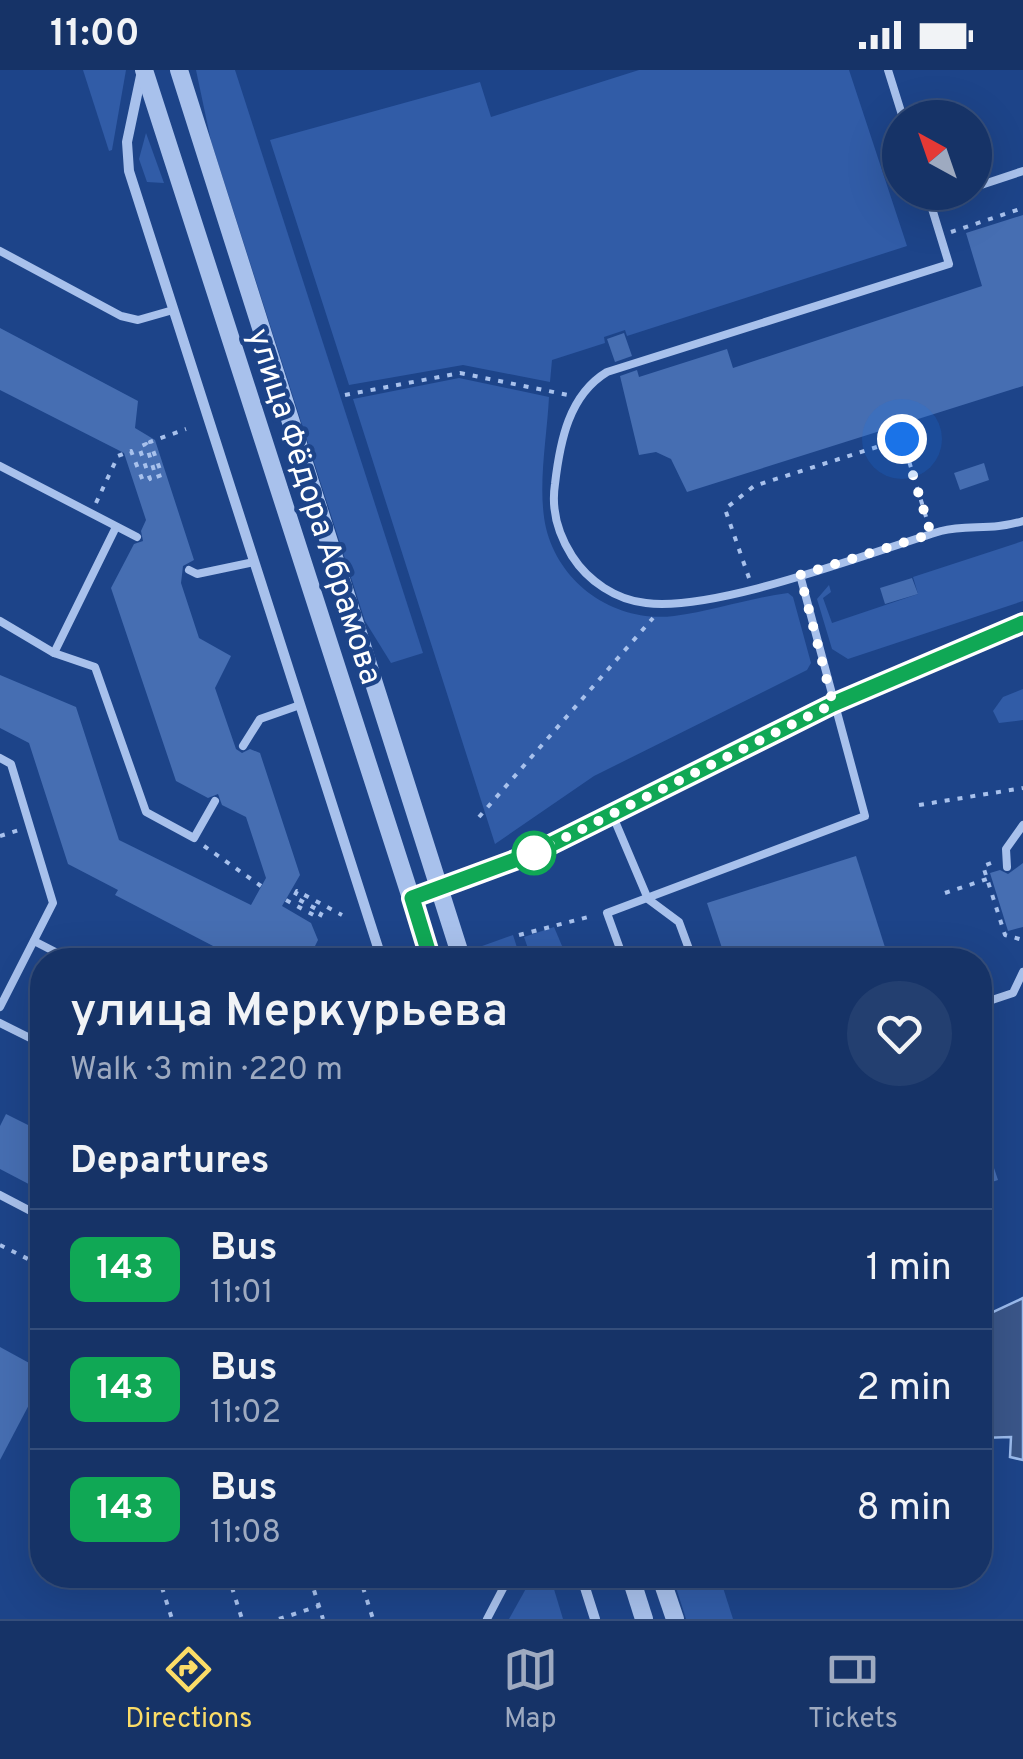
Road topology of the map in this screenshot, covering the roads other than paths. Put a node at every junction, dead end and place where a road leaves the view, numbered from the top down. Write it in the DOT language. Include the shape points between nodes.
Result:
graph roads {
  1 [pos="143,70"];
  2 [pos="179,70"];
  3 [pos="888,70"];
  4 [pos="897,100"];
  5 [pos="1023,172"];
  6 [pos="992,182"];
  7 [pos="932,210"];
  8 [pos="0,251"];
  9 [pos="174,310"];
  10 [pos="0,466"];
  11 [pos="1023,521"];
  12 [pos="116,527"];
  13 [pos="138,537"];
  14 [pos="254,562"];
  15 [pos="189,570"];
  16 [pos="800,575"];
  17 [pos="0,621"];
  18 [pos="1023,623"];
  19 [pos="54,653"];
  20 [pos="833,704"];
  21 [pos="300,705"];
  22 [pos="243,746"];
  23 [pos="0,758"];
  24 [pos="215,801"];
  25 [pos="612,814"];
  26 [pos="1023,825"];
  27 [pos="1006,863"];
  28 [pos="439,889"];
  29 [pos="412,898"];
  30 [pos="648,899"];
  31 [pos="34,941"];
  32 [pos="30,948"];
  33 [pos="48,948"];
  34 [pos="378,948"];
  35 [pos="427,948"];
  36 [pos="458,948"];
  37 [pos="620,948"];
  38 [pos="689,948"];
  39 [pos="30,949"];
  40 [pos="1023,972"];
  41 [pos="992,1000"];
  42 [pos="0,1006"];
  43 [pos="0,1023"];
  44 [pos="30,1038"];
  45 [pos="0,1195"];
  46 [pos="30,1211"];
  47 [pos="504,1588"];
  48 [pos="585,1588"];
  49 [pos="634,1588"];
  50 [pos="664,1588"];
  51 [pos="488,1619"];
  52 [pos="595,1619"];
  53 [pos="644,1619"];
  54 [pos="675,1619"];
  1 -- 9 [label="street" via="126,157"];
  1 -- 29 [label="street, улица Фёдора Абрамова"];
  2 -- 28 [label="street, улица Фёдора Абрамова"];
  3 -- 4 [label="lane"];
  5 -- 6 [label="lane"];
  7 -- 16 [label="lane" via="949,264 608,372 578,397 553,498 563,542 606,590 646,604 666,603"];
  8 -- 9 [label="lane" via="120,316 138,320"];
  9 -- 14 [label="street"];
  10 -- 12 [label="lane"];
  11 -- 16 [label="lane" via="931,534"];
  12 -- 13 [label="lane"];
  12 -- 19 [label="lane"];
  14 -- 15 [label="lane" via="198,574"];
  14 -- 21 [label="street"];
  16 -- 20 [label="lane"];
  17 -- 19 [label="lane"];
  18 -- 20 [label="street"];
  19 -- 24 [label="lane" via="95,667 146,812 194,838"];
  20 -- 25 [label="street"];
  20 -- 30 [label="lane" via="865,816"];
  21 -- 22 [label="lane" via="260,719"];
  21 -- 34 [label="street"];
  23 -- 31 [label="lane" via="11,764 53,903"];
  25 -- 28 [label="street"];
  25 -- 30 [label="lane"];
  26 -- 27 [label="lane" via="1009,840"];
  28 -- 29 [label="street"];
  28 -- 36 [label="street, улица Фёдора Абрамова"];
  29 -- 35 [label="street, улица Фёдора Абрамова"];
  30 -- 37 [label="lane" via="607,913"];
  30 -- 38 [label="lane" via="679,922"];
  31 -- 32 [label="lane"];
  31 -- 33 [label="lane"];
  39 -- 42 [label="lane"];
  40 -- 41 [label="lane" via="1014,993"];
  43 -- 44 [label="lane"];
  45 -- 46 [label="lane"];
  47 -- 51 [label="lane"];
  48 -- 52 [label="street"];
  49 -- 53 [label="street"];
  50 -- 54 [label="street"];
}
